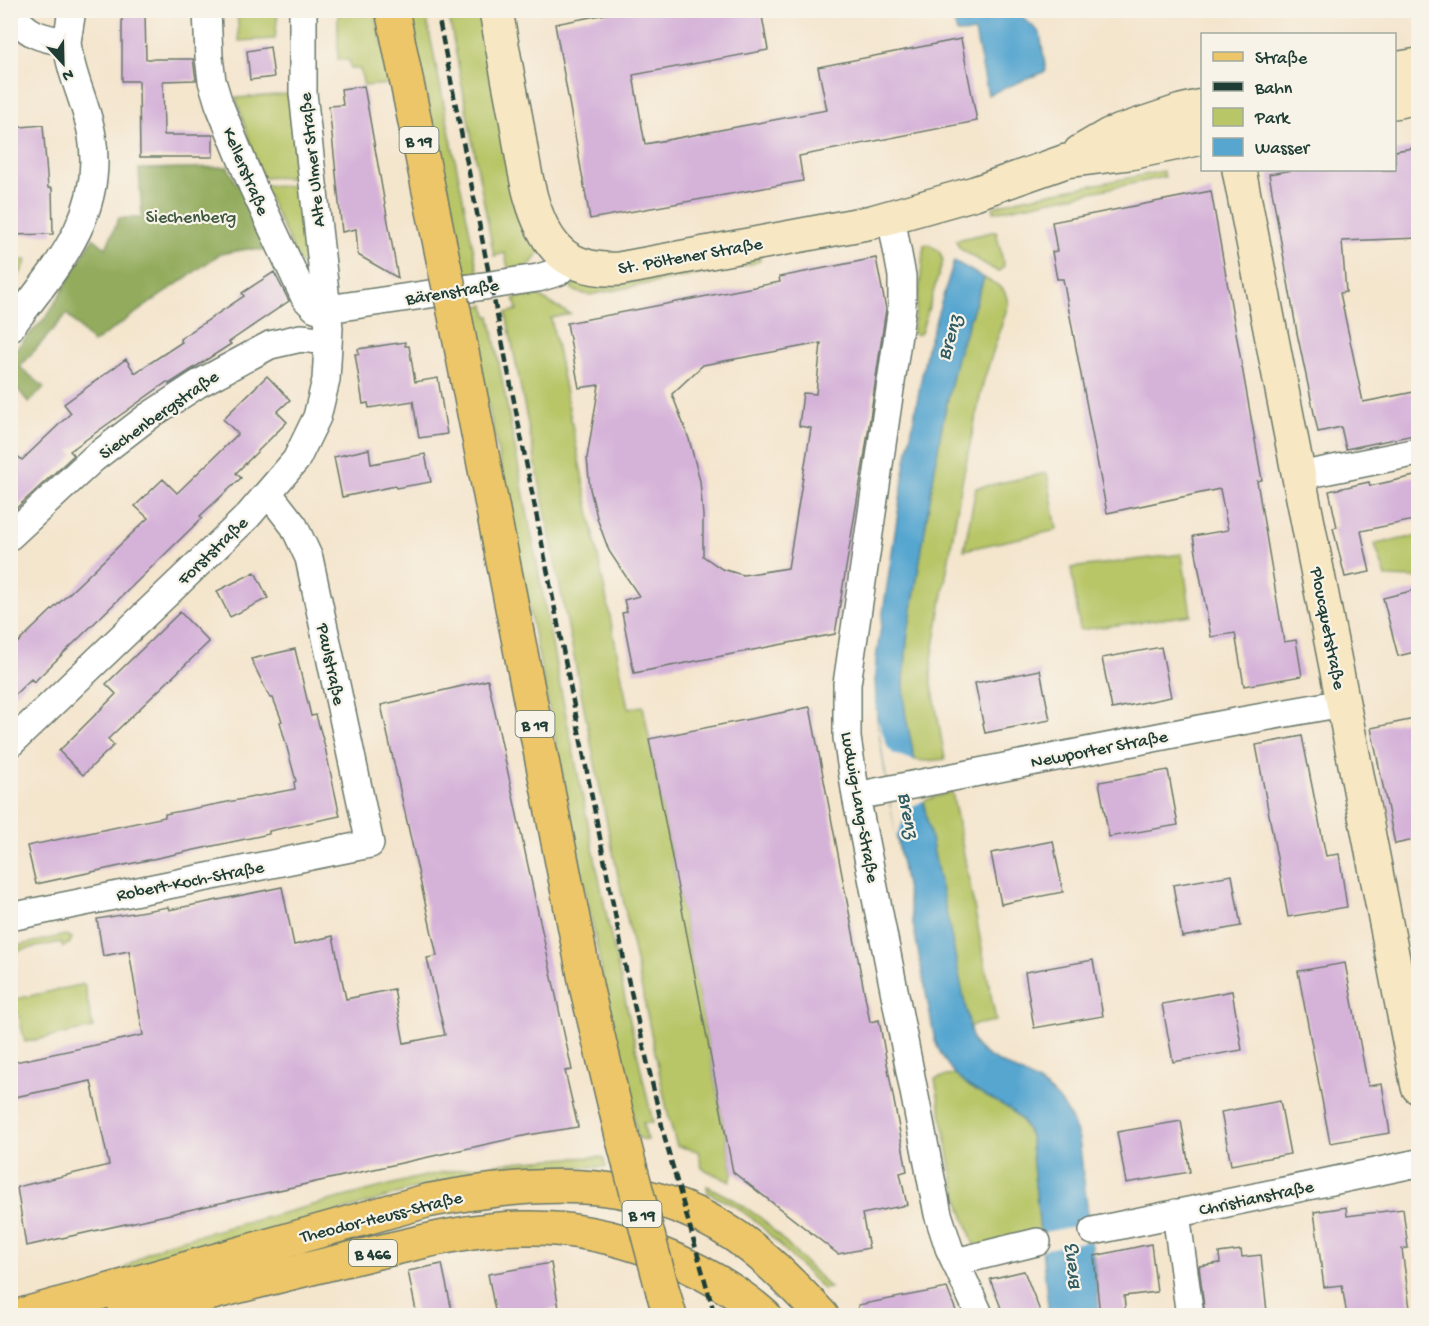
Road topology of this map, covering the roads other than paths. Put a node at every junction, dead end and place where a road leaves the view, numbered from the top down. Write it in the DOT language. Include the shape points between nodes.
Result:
graph roads {
  1 [pos="72,10"];
  2 [pos="207,10"];
  3 [pos="303,10"];
  4 [pos="392,10"];
  5 [pos="496,10"];
  6 [pos="10,11"];
  7 [pos="67,42"];
  8 [pos="1419,65"];
  9 [pos="1396,69"];
  10 [pos="1419,97"];
  11 [pos="1396,102"];
  12 [pos="1201,106"];
  13 [pos="1201,138"];
  14 [pos="1066,161"];
  15 [pos="1239,171"];
  16 [pos="891,217"];
  17 [pos="571,260"];
  18 [pos="328,310"];
  19 [pos="10,328"];
  20 [pos="328,341"];
  21 [pos="1419,452"];
  22 [pos="1299,476"];
  23 [pos="269,494"];
  24 [pos="10,536"];
  25 [pos="1343,703"];
  26 [pos="10,744"];
  27 [pos="856,796"];
  28 [pos="370,844"];
  29 [pos="10,916"];
  30 [pos="1419,1087"];
  31 [pos="1419,1163"];
  32 [pos="1176,1213"];
  33 [pos="1093,1231"];
  34 [pos="1037,1242"];
  35 [pos="955,1262"];
  36 [pos="666,1304"];
  37 [pos="18,1316"];
  38 [pos="123,1316"];
  39 [pos="765,1316"];
  40 [pos="822,1316"];
  41 [pos="980,1316"];
  42 [pos="1190,1316"];
  1 -- 7 [label="street"];
  2 -- 18 [label="street, Kellerstraße" via="212,81 228,127 305,298 315,309"];
  3 -- 18 [label="street, Alte Ulmer Straße" via="303,93"];
  4 -- 36 [label="main road, B 19, bridge" via="587,990"];
  5 -- 17 [label="street, St. Pöltener Straße" via="537,216 546,236"];
  6 -- 7 [label="street" via="27,31 47,40"];
  7 -- 19 [label="street" via="92,134 92,189 74,240"];
  8 -- 9 [label="street"];
  10 -- 11 [label="street"];
  12 -- 14 [label="street, St. Pöltener Straße" via="1109,135"];
  13 -- 14 [label="street, St. Pöltener Straße"];
  14 -- 16 [label="street, St. Pöltener Straße"];
  15 -- 22 [label="street, Ploucquetstraße"];
  16 -- 17 [label="street, St. Pöltener Straße" via="619,269 599,270"];
  16 -- 27 [label="street, Ludwig-Lang-Straße" via="902,276 902,307 847,684 848,738"];
  17 -- 18 [label="street, Bärenstraße" via="558,272 538,278"];
  18 -- 20 [label="street, Forststraße"];
  20 -- 23 [label="street, Forststraße" via="326,380 317,417 296,460"];
  20 -- 24 [label="street, Siechenbergstraße" via="301,338 270,345 198,384 93,459"];
  21 -- 22 [label="street"];
  22 -- 25 [label="street, Ploucquetstraße"];
  23 -- 26 [label="street, Forststraße"];
  23 -- 28 [label="street, Paulstraße" via="294,526 309,558"];
  25 -- 27 [label="street, Newporter Straße"];
  25 -- 30 [label="street, Ploucquetstraße"];
  27 -- 35 [label="street, Ludwig-Lang-Straße" via="938,1214"];
  28 -- 29 [label="street, Robert-Koch-Straße"];
  31 -- 32 [label="street, Christianstraße"];
  32 -- 33 [label="street, Christianstraße"];
  32 -- 42 [label="street"];
  34 -- 35 [label="street"];
  35 -- 41 [label="street, Ludwig-Lang-Straße"];
  37 -- 40 [label="main road, Theodor-Heuss-Straße / B 466" via="426,1202 470,1193 590,1186 657,1199 723,1228 779,1271"];
  38 -- 39 [label="main road, Theodor-Heuss-Straße / B 466" via="413,1244 489,1230 530,1228 565,1229 662,1255 723,1284"];
}
